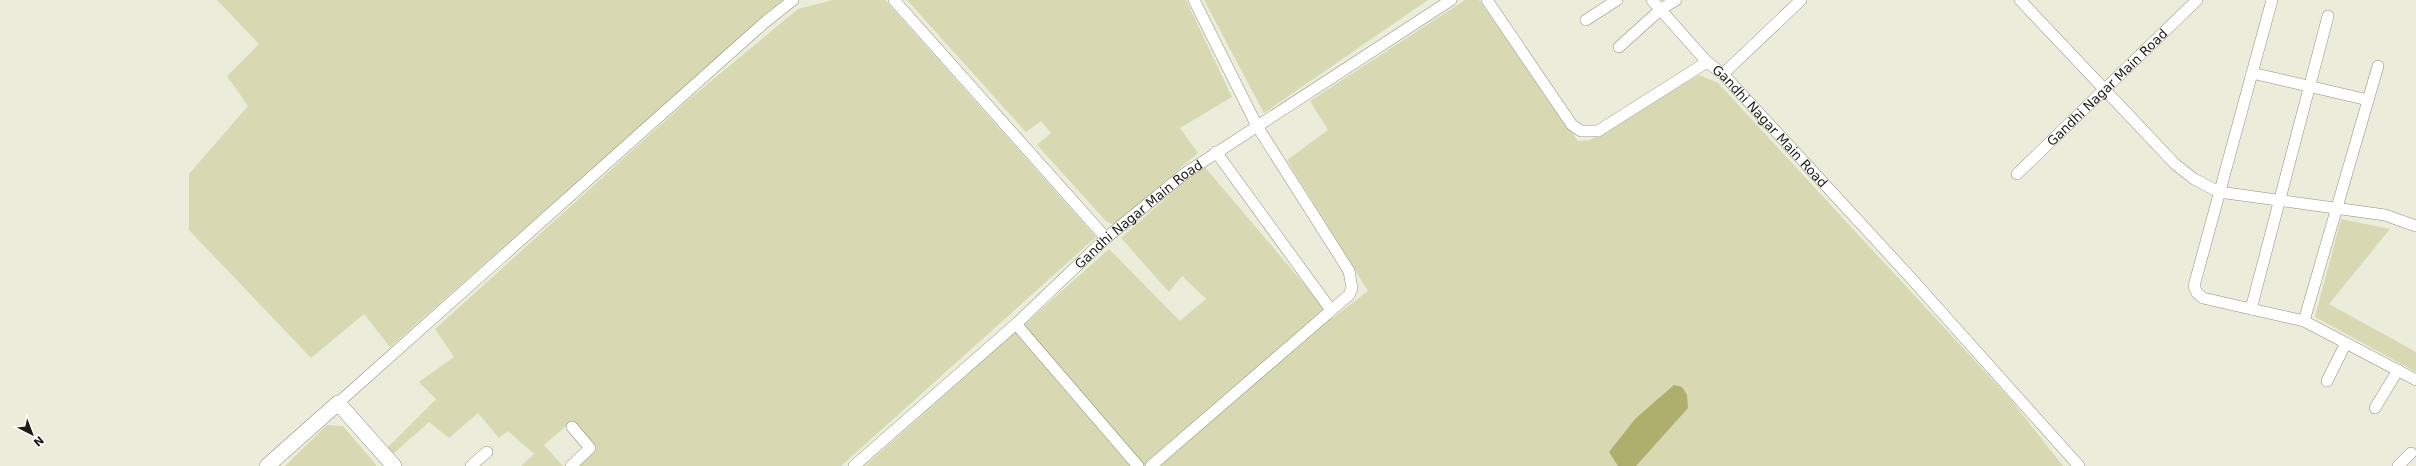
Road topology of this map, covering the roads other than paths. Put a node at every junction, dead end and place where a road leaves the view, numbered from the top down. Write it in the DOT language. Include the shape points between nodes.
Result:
graph roads {
  1 [pos="793,0"];
  2 [pos="894,0"];
  3 [pos="1194,0"];
  4 [pos="1451,0"];
  5 [pos="1487,0"];
  6 [pos="1617,0"];
  7 [pos="1652,0"];
  8 [pos="1676,0"];
  9 [pos="1801,0"];
  10 [pos="2020,0"];
  11 [pos="2197,0"];
  12 [pos="2272,0"];
  13 [pos="1661,9"];
  14 [pos="2328,16"];
  15 [pos="1586,20"];
  16 [pos="1620,47"];
  17 [pos="1707,62"];
  18 [pos="2378,66"];
  19 [pos="2252,73"];
  20 [pos="1723,74"];
  21 [pos="2310,86"];
  22 [pos="2104,89"];
  23 [pos="2368,100"];
  24 [pos="1257,126"];
  25 [pos="1216,152"];
  26 [pos="2017,174"];
  27 [pos="2219,192"];
  28 [pos="2281,200"];
  29 [pos="2338,208"];
  30 [pos="2416,226"];
  31 [pos="1106,238"];
  32 [pos="2251,309"];
  33 [pos="1331,310"];
  34 [pos="2304,321"];
  35 [pos="1016,324"];
  36 [pos="2346,344"];
  37 [pos="2398,370"];
  38 [pos="2416,380"];
  39 [pos="2327,381"];
  40 [pos="338,403"];
  41 [pos="2375,408"];
  42 [pos="572,427"];
  43 [pos="487,452"];
  44 [pos="2411,453"];
  45 [pos="267,466"];
  46 [pos="394,466"];
  47 [pos="471,466"];
  48 [pos="571,466"];
  49 [pos="854,466"];
  50 [pos="1138,466"];
  51 [pos="1151,466"];
  52 [pos="2079,466"];
  53 [pos="2398,466"];
  1 -- 40 [label="street" via="764,23"];
  2 -- 31 [label="street"];
  3 -- 24 [label="street"];
  4 -- 24 [label="street, Gandhi Nagar Main Road"];
  5 -- 17 [label="street, Gandhi Nagar Main Road" via="1572,125 1581,131 1598,131"];
  6 -- 15 [label="street"];
  7 -- 13 [label="street"];
  8 -- 13 [label="street"];
  9 -- 20 [label="street"];
  10 -- 22 [label="street"];
  11 -- 22 [label="street, Gandhi Nagar Main Road"];
  12 -- 19 [label="street"];
  13 -- 16 [label="street"];
  13 -- 17 [label="street"];
  14 -- 21 [label="street"];
  17 -- 20 [label="street, Gandhi Nagar Main Road"];
  18 -- 23 [label="street"];
  19 -- 21 [label="street"];
  19 -- 27 [label="street"];
  20 -- 52 [label="street, Gandhi Nagar Main Road" via="1910,276"];
  21 -- 23 [label="street"];
  21 -- 28 [label="street"];
  22 -- 26 [label="street, Gandhi Nagar Main Road"];
  22 -- 27 [label="street" via="2175,164 2194,179"];
  23 -- 29 [label="street"];
  24 -- 25 [label="street, Gandhi Nagar Main Road"];
  24 -- 33 [label="street" via="1349,271 1352,288 1349,296"];
  25 -- 31 [label="street, Gandhi Nagar Main Road" via="1184,174"];
  25 -- 33 [label="street"];
  27 -- 28 [label="street"];
  27 -- 32 [label="street" via="2194,286 2203,298"];
  28 -- 29 [label="street"];
  28 -- 32 [label="street"];
  29 -- 30 [label="street" via="2385,215"];
  29 -- 34 [label="street"];
  31 -- 35 [label="street, Gandhi Nagar Main Road"];
  32 -- 34 [label="street"];
  33 -- 51 [label="street"];
  34 -- 36 [label="street"];
  35 -- 49 [label="street, Gandhi Nagar Main Road"];
  35 -- 50 [label="street"];
  36 -- 37 [label="street"];
  36 -- 39 [label="street"];
  37 -- 38 [label="street"];
  37 -- 41 [label="street"];
  40 -- 45 [label="street"];
  40 -- 46 [label="street"];
  42 -- 48 [label="street" via="590,448"];
  43 -- 47 [label="street"];
  44 -- 53 [label="street"];
}
